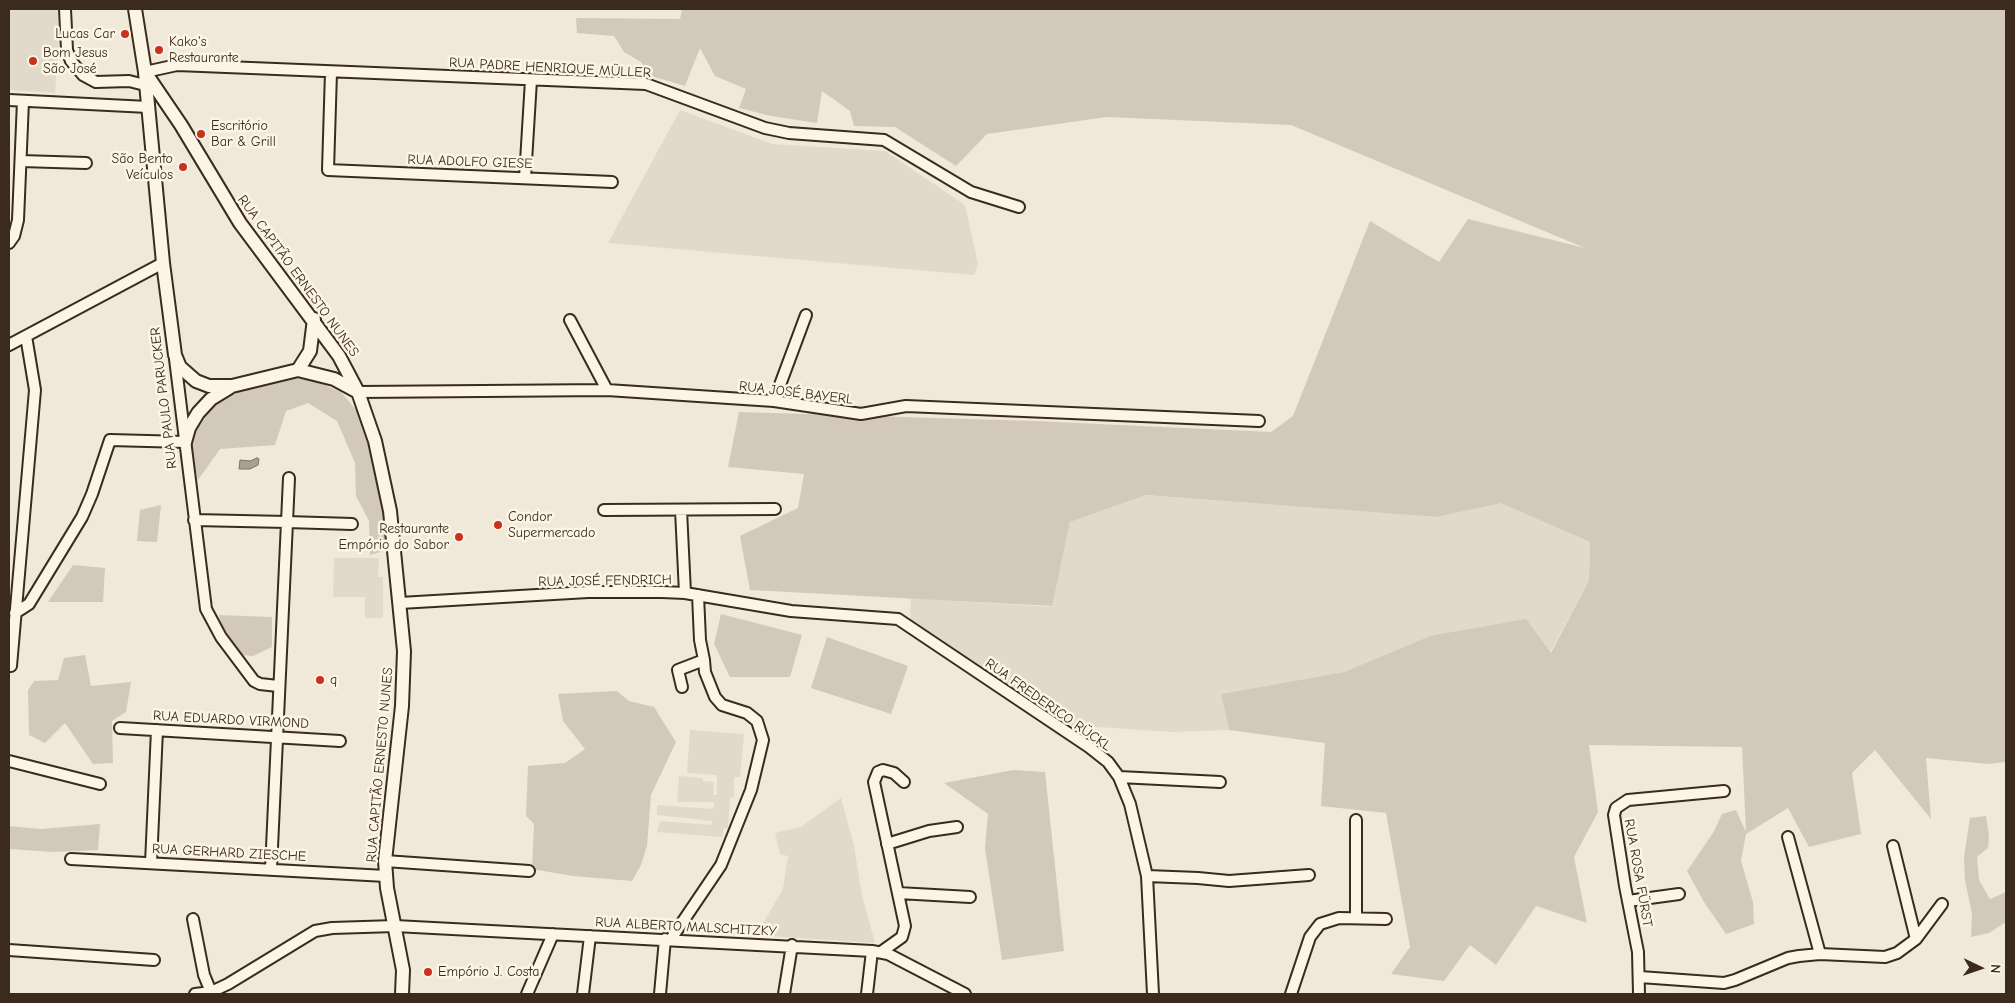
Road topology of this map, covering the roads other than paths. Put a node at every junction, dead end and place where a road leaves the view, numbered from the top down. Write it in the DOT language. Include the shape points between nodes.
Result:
graph roads {
  1 [pos="65,9"];
  2 [pos="135,9"];
  3 [pos="331,72"];
  4 [pos="147,77"];
  5 [pos="531,80"];
  6 [pos="129,81"];
  7 [pos="9,100"];
  8 [pos="23,101"];
  9 [pos="165,102"];
  10 [pos="148,108"];
  11 [pos="21,161"];
  12 [pos="86,163"];
  13 [pos="525,178"];
  14 [pos="612,182"];
  15 [pos="1018,207"];
  16 [pos="9,243"];
  17 [pos="164,264"];
  18 [pos="806,315"];
  19 [pos="314,319"];
  20 [pos="570,320"];
  21 [pos="26,336"];
  22 [pos="9,345"];
  23 [pos="175,355"];
  24 [pos="298,370"];
  25 [pos="232,386"];
  26 [pos="607,390"];
  27 [pos="358,392"];
  28 [pos="774,401"];
  29 [pos="1259,420"];
  30 [pos="185,442"];
  31 [pos="289,478"];
  32 [pos="775,509"];
  33 [pos="604,510"];
  34 [pos="681,510"];
  35 [pos="194,520"];
  36 [pos="287,522"];
  37 [pos="352,524"];
  38 [pos="685,593"];
  39 [pos="698,595"];
  40 [pos="400,603"];
  41 [pos="15,613"];
  42 [pos="898,619"];
  43 [pos="704,660"];
  44 [pos="11,666"];
  45 [pos="278,686"];
  46 [pos="682,687"];
  47 [pos="120,728"];
  48 [pos="157,730"];
  49 [pos="277,737"];
  50 [pos="340,741"];
  51 [pos="9,761"];
  52 [pos="1119,777"];
  53 [pos="904,782"];
  54 [pos="1220,782"];
  55 [pos="100,784"];
  56 [pos="1724,791"];
  57 [pos="1356,820"];
  58 [pos="957,828"];
  59 [pos="1788,837"];
  60 [pos="887,844"];
  61 [pos="1894,846"];
  62 [pos="71,858"];
  63 [pos="385,861"];
  64 [pos="151,863"];
  65 [pos="271,869"];
  66 [pos="529,870"];
  67 [pos="1309,875"];
  68 [pos="386,876"];
  69 [pos="1146,876"];
  70 [pos="898,893"];
  71 [pos="1679,894"];
  72 [pos="970,897"];
  73 [pos="1628,901"];
  74 [pos="1942,904"];
  75 [pos="1356,918"];
  76 [pos="193,919"];
  77 [pos="1386,919"];
  78 [pos="395,926"];
  79 [pos="553,934"];
  80 [pos="590,936"];
  81 [pos="668,939"];
  82 [pos="1916,939"];
  83 [pos="792,945"];
  84 [pos="9,950"];
  85 [pos="876,951"];
  86 [pos="1820,954"];
  87 [pos="154,960"];
  88 [pos="1640,977"];
  89 [pos="211,992"];
  90 [pos="195,994"];
  91 [pos="402,994"];
  92 [pos="526,994"];
  93 [pos="583,994"];
  94 [pos="660,994"];
  95 [pos="784,994"];
  96 [pos="867,994"];
  97 [pos="965,994"];
  98 [pos="1153,994"];
  99 [pos="1291,994"];
  100 [pos="1639,994"];
  1 -- 6 [label="street" via="67,50 77,69 96,82"];
  2 -- 4 [label="main road, RUA CAPITÃO ERNESTO NUNES"];
  3 -- 4 [label="street, RUA PADRE HENRIQUE MÜLLER" via="177,65"];
  3 -- 5 [label="street, RUA PADRE HENRIQUE MÜLLER"];
  3 -- 13 [label="street, RUA ADOLFO GIESE" via="328,170"];
  4 -- 6 [label="street"];
  4 -- 6 [label="street" via="139,74"];
  4 -- 9 [label="main road, RUA CAPITÃO ERNESTO NUNES"];
  4 -- 10 [label="main road, RUA PAULO PARUCKER"];
  5 -- 13 [label="street"];
  5 -- 15 [label="street, RUA PADRE HENRIQUE MÜLLER" via="652,85 730,118 771,130 884,140 971,192"];
  7 -- 8 [label="street"];
  8 -- 10 [label="street"];
  8 -- 11 [label="street"];
  9 -- 10 [label="main road" via="154,99"];
  9 -- 19 [label="main road, RUA CAPITÃO ERNESTO NUNES" via="240,223"];
  10 -- 17 [label="main road, RUA PAULO PARUCKER"];
  11 -- 12 [label="street"];
  11 -- 16 [label="street" via="18,220"];
  13 -- 14 [label="street, RUA ADOLFO GIESE"];
  17 -- 21 [label="street"];
  17 -- 23 [label="main road, RUA PAULO PARUCKER"];
  18 -- 28 [label="street"];
  19 -- 24 [label="main road" via="310,351"];
  19 -- 27 [label="main road, RUA CAPITÃO ERNESTO NUNES"];
  20 -- 26 [label="street"];
  21 -- 22 [label="street"];
  21 -- 41 [label="street" via="35,390"];
  23 -- 25 [label="main road" via="182,370 196,380 209,386"];
  23 -- 30 [label="street, RUA PAULO PARUCKER"];
  24 -- 25 [label="main road"];
  24 -- 27 [label="main road" via="334,379"];
  25 -- 30 [label="main road" via="198,412"];
  26 -- 27 [label="street, RUA JOSÉ BAYERL"];
  26 -- 28 [label="street, RUA JOSÉ BAYERL"];
  27 -- 40 [label="main road, RUA CAPITÃO ERNESTO NUNES" via="367,414 386,490"];
  28 -- 29 [label="street, RUA JOSÉ BAYERL" via="861,414 906,406"];
  30 -- 35 [label="street, RUA PAULO PARUCKER"];
  30 -- 41 [label="street" via="110,440 82,517 29,604"];
  31 -- 36 [label="street"];
  32 -- 34 [label="street"];
  33 -- 34 [label="street"];
  34 -- 38 [label="street"];
  35 -- 36 [label="street"];
  35 -- 45 [label="street, RUA PAULO PARUCKER" via="210,619 254,681"];
  36 -- 37 [label="street"];
  36 -- 45 [label="street"];
  38 -- 39 [label="street, RUA JOSÉ FENDRICH"];
  38 -- 40 [label="street, RUA JOSÉ FENDRICH" via="588,592"];
  39 -- 42 [label="street, RUA JOSÉ FENDRICH" via="791,611"];
  39 -- 43 [label="street"];
  40 -- 63 [label="main road, RUA CAPITÃO ERNESTO NUNES" via="404,683"];
  41 -- 44 [label="street"];
  42 -- 52 [label="street, RUA FREDERICO RÜCKL" via="1089,747 1108,762"];
  43 -- 46 [label="street" via="678,670"];
  43 -- 81 [label="street" via="715,697 722,705 747,713 757,721 763,740 751,790 729,847 714,877"];
  45 -- 49 [label="street"];
  47 -- 48 [label="street, RUA EDUARDO VIRMOND"];
  48 -- 49 [label="street, RUA EDUARDO VIRMOND"];
  48 -- 64 [label="street"];
  49 -- 50 [label="street, RUA EDUARDO VIRMOND"];
  49 -- 65 [label="street"];
  51 -- 55 [label="street"];
  52 -- 54 [label="street"];
  52 -- 69 [label="street, RUA FREDERICO RÜCKL" via="1130,804"];
  53 -- 60 [label="street" via="889,770 878,772 876,777 875,788"];
  56 -- 73 [label="street, RUA ROSA FÜRST" via="1628,800 1616,808 1614,815"];
  57 -- 75 [label="street"];
  58 -- 60 [label="street" via="929,831"];
  59 -- 86 [label="street"];
  60 -- 70 [label="street"];
  61 -- 82 [label="street"];
  62 -- 64 [label="street, RUA GERHARD ZIESCHE"];
  63 -- 66 [label="street"];
  63 -- 68 [label="main road, RUA CAPITÃO ERNESTO NUNES"];
  64 -- 65 [label="street, RUA GERHARD ZIESCHE"];
  65 -- 68 [label="street, RUA GERHARD ZIESCHE"];
  67 -- 69 [label="street" via="1229,881"];
  68 -- 78 [label="main road, RUA CAPITÃO ERNESTO NUNES"];
  69 -- 98 [label="street, RUA FREDERICO RÜCKL"];
  70 -- 72 [label="street"];
  70 -- 85 [label="street" via="905,930 902,937"];
  71 -- 73 [label="street"];
  73 -- 88 [label="street, RUA ROSA FÜRST"];
  74 -- 82 [label="street"];
  75 -- 77 [label="street"];
  75 -- 99 [label="street" via="1330,920 1313,931"];
  76 -- 89 [label="street" via="202,971"];
  78 -- 79 [label="street, RUA ALBERTO MALSCHITZKY"];
  78 -- 89 [label="street, RUA ALBERTO MALSCHITZKY" via="315,931"];
  78 -- 91 [label="main road, RUA CAPITÃO ERNESTO NUNES" via="403,970"];
  79 -- 80 [label="street, RUA ALBERTO MALSCHITZKY"];
  79 -- 92 [label="street"];
  80 -- 81 [label="street, RUA ALBERTO MALSCHITZKY"];
  80 -- 93 [label="street"];
  81 -- 83 [label="street, RUA ALBERTO MALSCHITZKY"];
  81 -- 94 [label="street"];
  82 -- 86 [label="street" via="1897,954 1885,956"];
  83 -- 85 [label="street, RUA ALBERTO MALSCHITZKY"];
  83 -- 95 [label="street"];
  84 -- 87 [label="street"];
  85 -- 96 [label="street"];
  85 -- 97 [label="street, RUA ALBERTO MALSCHITZKY"];
  86 -- 88 [label="street" via="1788,958 1724,983"];
  88 -- 100 [label="street, RUA ROSA FÜRST"];
  89 -- 90 [label="street, RUA ALBERTO MALSCHITZKY"];
}
